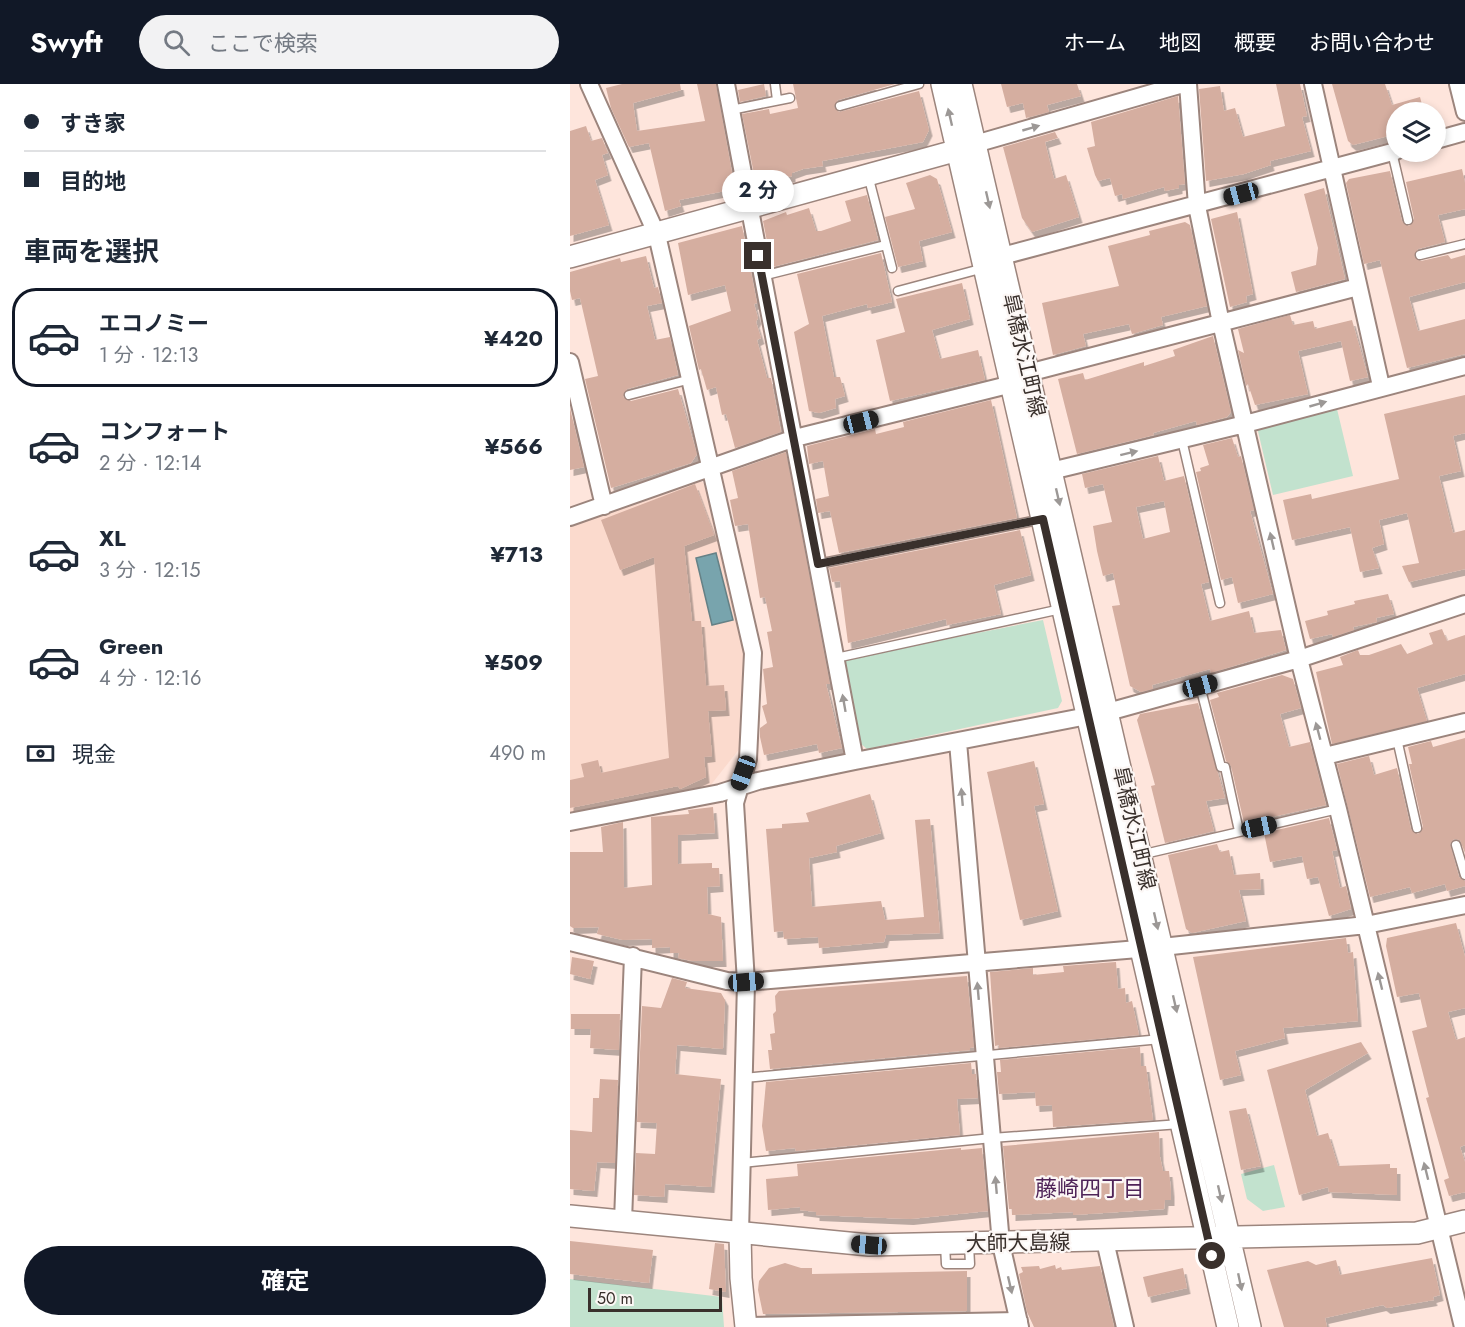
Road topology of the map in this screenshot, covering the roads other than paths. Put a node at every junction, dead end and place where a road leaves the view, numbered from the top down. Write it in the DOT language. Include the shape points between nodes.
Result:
graph roads {
  1 [pos="589,84"];
  2 [pos="726,84"];
  3 [pos="775,84"];
  4 [pos="919,84"];
  5 [pos="942,84"];
  6 [pos="961,84"];
  7 [pos="1183,84"];
  8 [pos="1188,84"];
  9 [pos="1313,84"];
  10 [pos="1458,84"];
  11 [pos="790,98"];
  12 [pos="777,100"];
  13 [pos="840,106"];
  14 [pos="731,110"];
  15 [pos="1465,112"];
  16 [pos="1465,132"];
  17 [pos="1446,137"];
  18 [pos="966,148"];
  19 [pos="1386,154"];
  20 [pos="1396,162"];
  21 [pos="1331,169"];
  22 [pos="868,175"];
  23 [pos="1197,206"];
  24 [pos="749,208"];
  25 [pos="1408,220"];
  26 [pos="657,235"];
  27 [pos="1465,244"];
  28 [pos="886,245"];
  29 [pos="1420,255"];
  30 [pos="570,256"];
  31 [pos="990,262"];
  32 [pos="892,268"];
  33 [pos="762,276"];
  34 [pos="1358,286"];
  35 [pos="898,291"];
  36 [pos="1221,324"];
  37 [pos="570,362"];
  38 [pos="1465,366"];
  39 [pos="1020,378"];
  40 [pos="691,380"];
  41 [pos="1381,386"];
  42 [pos="629,394"];
  43 [pos="1245,424"];
  44 [pos="795,438"];
  45 [pos="1182,440"];
  46 [pos="709,468"];
  47 [pos="1052,471"];
  48 [pos="604,506"];
  49 [pos="570,517"];
  50 [pos="1043,519"];
  51 [pos="818,564"];
  52 [pos="1220,603"];
  53 [pos="1465,604"];
  54 [pos="1064,609"];
  55 [pos="836,658"];
  56 [pos="1299,659"];
  57 [pos="1200,686"];
  58 [pos="1098,713"];
  59 [pos="1465,722"];
  60 [pos="1397,739"];
  61 [pos="958,742"];
  62 [pos="1325,756"];
  63 [pos="855,760"];
  64 [pos="738,787"];
  65 [pos="1338,809"];
  66 [pos="570,822"];
  67 [pos="1416,828"];
  68 [pos="1239,831"];
  69 [pos="1456,845"];
  70 [pos="1140,855"];
  71 [pos="1465,875"];
  72 [pos="1465,905"];
  73 [pos="1366,925"];
  74 [pos="570,942"];
  75 [pos="1162,947"];
  76 [pos="1140,949"];
  77 [pos="633,956"];
  78 [pos="976,963"];
  79 [pos="746,982"];
  80 [pos="1161,1039"];
  81 [pos="984,1057"];
  82 [pos="744,1078"];
  83 [pos="1180,1124"];
  84 [pos="992,1138"];
  85 [pos="742,1163"];
  86 [pos="570,1216"];
  87 [pos="623,1221"];
  88 [pos="1465,1221"];
  89 [pos="1440,1227"];
  90 [pos="740,1234"];
  91 [pos="1231,1237"];
  92 [pos="1209,1239"];
  93 [pos="1105,1241"];
  94 [pos="1000,1244"];
  95 [pos="1019,1324"];
  96 [pos="856,1326"];
  97 [pos="915,1326"];
  98 [pos="746,1327"];
  99 [pos="1125,1327"];
  100 [pos="1228,1327"];
  101 [pos="1250,1327"];
  102 [pos="1463,1327"];
  1 -- 26 [label="street"];
  2 -- 14 [label="street"];
  3 -- 12 [label="lane"];
  4 -- 13 [label="lane"];
  18 -- 5 [label="street, 皐橋水江町線, one-way"];
  6 -- 18 [label="street, 皐橋水江町線"];
  18 -- 7 [label="street, one-way"];
  8 -- 23 [label="street"];
  9 -- 21 [label="street"];
  10 -- 15 [label="street"];
  11 -- 12 [label="lane"];
  12 -- 14 [label="lane"];
  14 -- 24 [label="street"];
  16 -- 17 [label="street"];
  18 -- 22 [label="street"];
  18 -- 31 [label="street, 皐橋水江町線"];
  19 -- 21 [label="street"];
  20 -- 25 [label="lane"];
  21 -- 23 [label="street"];
  21 -- 34 [label="street"];
  22 -- 24 [label="street"];
  22 -- 28 [label="lane"];
  23 -- 31 [label="street"];
  23 -- 36 [label="street"];
  24 -- 26 [label="street"];
  24 -- 33 [label="street"];
  26 -- 30 [label="street"];
  26 -- 40 [label="street"];
  27 -- 29 [label="lane"];
  28 -- 32 [label="lane"];
  28 -- 33 [label="lane"];
  31 -- 35 [label="lane"];
  31 -- 39 [label="street, 皐橋水江町線"];
  33 -- 44 [label="street"];
  34 -- 36 [label="street"];
  34 -- 41 [label="street"];
  36 -- 39 [label="street"];
  36 -- 43 [label="street"];
  37 -- 48 [label="street"];
  38 -- 41 [label="street"];
  39 -- 44 [label="street"];
  39 -- 47 [label="street, 皐橋水江町線"];
  39 -- 50 [label="street, 皐橋水江町線"];
  40 -- 42 [label="lane"];
  40 -- 46 [label="street"];
  43 -- 41 [label="street, one-way"];
  43 -- 45 [label="street"];
  56 -- 43 [label="street, one-way"];
  44 -- 46 [label="street"];
  44 -- 51 [label="street"];
  47 -- 45 [label="street, one-way"];
  45 -- 52 [label="lane"];
  46 -- 48 [label="street"];
  46 -- 64 [label="street" via="753,653 748,759"];
  47 -- 58 [label="street, 皐橋水江町線, one-way"];
  48 -- 49 [label="street"];
  50 -- 51 [label="lane"];
  50 -- 54 [label="street, 皐橋水江町線"];
  51 -- 55 [label="street"];
  53 -- 56 [label="street"];
  54 -- 55 [label="lane"];
  54 -- 58 [label="street, 皐橋水江町線"];
  63 -- 55 [label="street, one-way"];
  56 -- 57 [label="street"];
  62 -- 56 [label="street, one-way"];
  57 -- 58 [label="street"];
  57 -- 68 [label="lane" via="1221,767 1225,767"];
  58 -- 61 [label="street"];
  58 -- 70 [label="street, 皐橋水江町線"];
  58 -- 76 [label="street, 皐橋水江町線"];
  59 -- 60 [label="street"];
  60 -- 62 [label="street"];
  60 -- 67 [label="lane"];
  61 -- 63 [label="street"];
  78 -- 61 [label="street, one-way"];
  62 -- 65 [label="street"];
  63 -- 64 [label="street"];
  64 -- 66 [label="street"];
  64 -- 79 [label="street" via="735,803"];
  65 -- 68 [label="lane"];
  65 -- 73 [label="street"];
  68 -- 70 [label="lane"];
  69 -- 71 [label="lane"];
  70 -- 75 [label="street, 皐橋水江町線, one-way"];
  72 -- 73 [label="street"];
  73 -- 75 [label="street"];
  89 -- 73 [label="street, one-way"];
  74 -- 77 [label="street"];
  75 -- 76 [label="street"];
  75 -- 91 [label="street, 皐橋水江町線, one-way"];
  76 -- 78 [label="street"];
  76 -- 80 [label="street, 皐橋水江町線"];
  77 -- 79 [label="street" via="727,981"];
  77 -- 87 [label="street"];
  78 -- 79 [label="street"];
  81 -- 78 [label="street, one-way"];
  79 -- 82 [label="street"];
  80 -- 81 [label="lane"];
  80 -- 83 [label="street, 皐橋水江町線"];
  81 -- 82 [label="lane"];
  81 -- 84 [label="street"];
  82 -- 85 [label="street"];
  83 -- 84 [label="lane"];
  83 -- 92 [label="street, 皐橋水江町線"];
  84 -- 85 [label="lane"];
  94 -- 84 [label="street, one-way"];
  85 -- 90 [label="street"];
  86 -- 87 [label="street, 大師大島線"];
  87 -- 90 [label="street, 大師大島線"];
  88 -- 89 [label="street, 大師大島線"];
  89 -- 91 [label="street, 大師大島線" via="1417,1233"];
  89 -- 102 [label="street"];
  90 -- 94 [label="street, 大師大島線" via="869,1245"];
  90 -- 98 [label="street"];
  91 -- 92 [label="street, 大師大島線"];
  91 -- 101 [label="street, 皐橋水江町線, one-way"];
  92 -- 93 [label="street, 大師大島線"];
  92 -- 100 [label="street, 皐橋水江町線"];
  93 -- 94 [label="street, 大師大島線"];
  93 -- 99 [label="street"];
  94 -- 95 [label="street, one-way"];
  95 -- 97 [label="street"];
  96 -- 97 [label="street"];
  96 -- 98 [label="street"];
}
